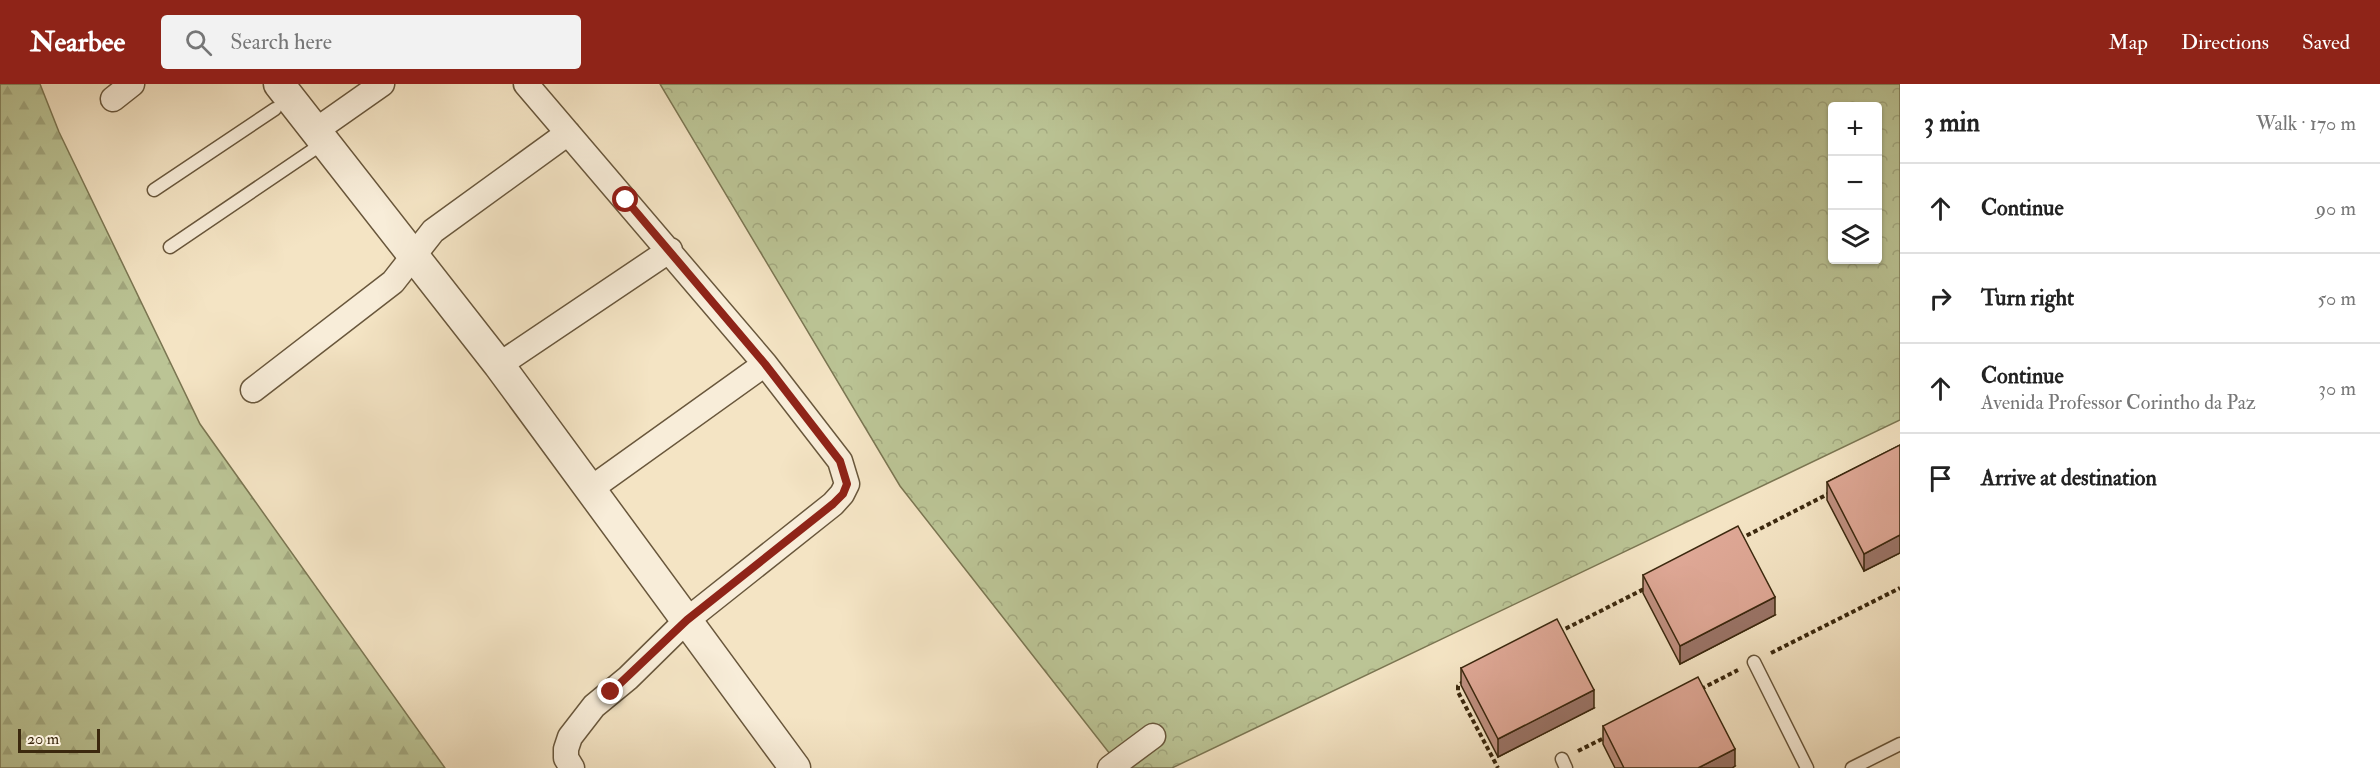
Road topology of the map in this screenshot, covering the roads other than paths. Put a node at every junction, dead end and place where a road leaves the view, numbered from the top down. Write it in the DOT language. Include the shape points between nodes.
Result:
graph roads {
  1 [pos="132,84"];
  2 [pos="382,84"];
  3 [pos="525,84"];
  4 [pos="282,97"];
  5 [pos="113,99"];
  6 [pos="568,133"];
  7 [pos="317,141"];
  8 [pos="154,190"];
  9 [pos="170,247"];
  10 [pos="669,250"];
  11 [pos="414,255"];
  12 [pos="765,364"];
  13 [pos="500,365"];
  14 [pos="254,390"];
  15 [pos="589,490"];
  16 [pos="687,620"];
  17 [pos="1754,662"];
  18 [pos="1153,736"];
  19 [pos="1900,744"];
  20 [pos="572,768"];
  21 [pos="795,768"];
  22 [pos="1110,768"];
  23 [pos="1807,768"];
  24 [pos="1852,768"];
  1 -- 5 [label="street"];
  2 -- 7 [label="street"];
  3 -- 6 [label="street"];
  4 -- 7 [label="street"];
  4 -- 8 [label="lane"];
  6 -- 10 [label="street"];
  6 -- 11 [label="street" via="433,231"];
  7 -- 9 [label="lane"];
  7 -- 11 [label="street"];
  10 -- 12 [label="street"];
  10 -- 13 [label="street"];
  11 -- 13 [label="street"];
  11 -- 14 [label="street" via="393,282"];
  12 -- 15 [label="street"];
  12 -- 16 [label="street" via="840,461 847,484 833,504"];
  13 -- 15 [label="street"];
  15 -- 16 [label="street"];
  16 -- 20 [label="street" via="578,725 566,749"];
  16 -- 21 [label="street"];
  17 -- 23 [label="lane"];
  18 -- 22 [label="street"];
  19 -- 24 [label="lane"];
}
